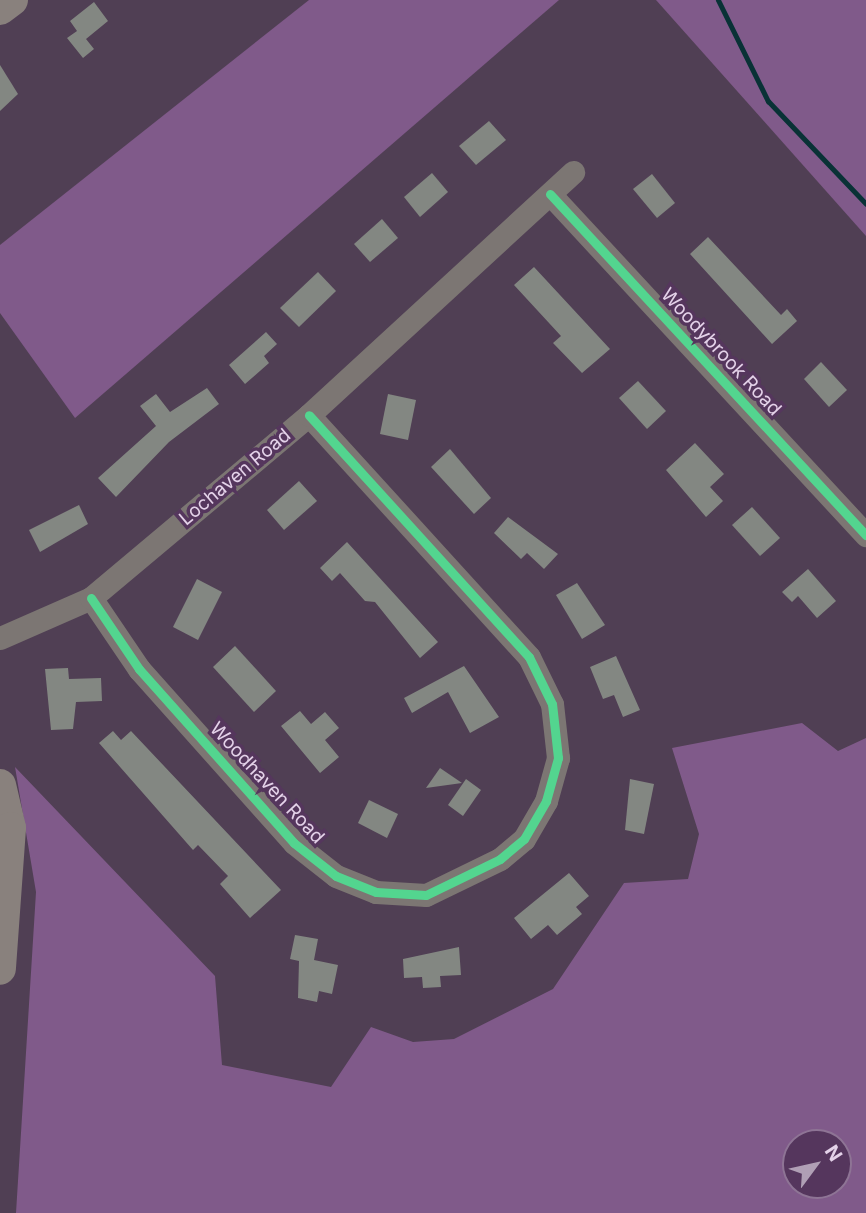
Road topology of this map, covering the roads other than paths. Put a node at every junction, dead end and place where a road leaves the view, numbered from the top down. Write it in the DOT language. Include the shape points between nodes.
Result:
graph roads {
  1 [pos="12,0"];
  2 [pos="0,9"];
  3 [pos="573,172"];
  4 [pos="550,194"];
  5 [pos="309,415"];
  6 [pos="866,535"];
  7 [pos="91,598"];
  8 [pos="0,638"];
  9 [pos="0,785"];
  10 [pos="5,829"];
  11 [pos="0,969"];
  1 -- 2 [label="main road"];
  3 -- 4 [label="street, Lochaven Road"];
  4 -- 5 [label="street, Lochaven Road"];
  4 -- 6 [label="street, Woodybrook Road"];
  5 -- 7 [label="street, Lochaven Road"];
  5 -- 7 [label="street, Woodhaven Road" via="529,657 552,704 558,758 546,801 524,838 500,859 426,895 376,892 336,876 293,843 139,670"];
  7 -- 8 [label="street, Lochaven Road"];
  9 -- 10 [label="main road"];
  10 -- 11 [label="main road"];
}
